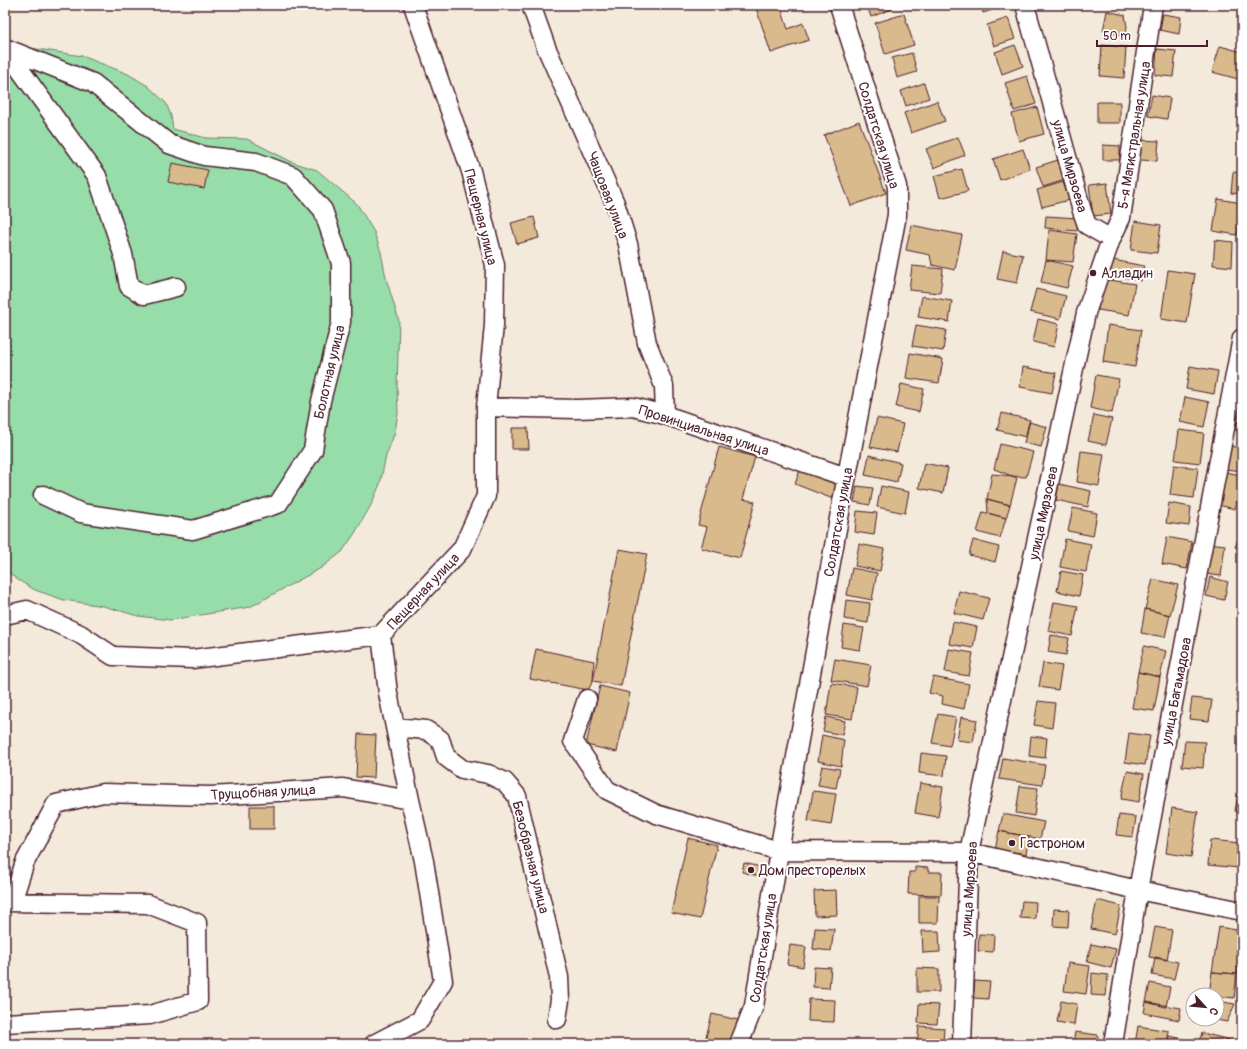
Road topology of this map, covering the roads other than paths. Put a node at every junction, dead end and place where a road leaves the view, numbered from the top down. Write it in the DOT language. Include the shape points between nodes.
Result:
graph roads {
  1 [pos="413,5"];
  2 [pos="531,5"];
  3 [pos="839,5"];
  4 [pos="1025,5"];
  5 [pos="1153,5"];
  6 [pos="5,49"];
  7 [pos="1111,239"];
  8 [pos="176,287"];
  9 [pos="1242,338"];
  10 [pos="486,407"];
  11 [pos="666,415"];
  12 [pos="846,477"];
  13 [pos="43,495"];
  14 [pos="5,615"];
  15 [pos="381,635"];
  16 [pos="587,699"];
  17 [pos="395,727"];
  18 [pos="410,800"];
  19 [pos="779,851"];
  20 [pos="969,852"];
  21 [pos="1138,890"];
  22 [pos="8,902"];
  23 [pos="1242,912"];
  24 [pos="557,1019"];
  25 [pos="5,1023"];
  26 [pos="374,1044"];
  27 [pos="739,1044"];
  28 [pos="962,1044"];
  29 [pos="1113,1044"];
  1 -- 10 [label="street, Пещерная улица" via="471,171 495,265 494,325"];
  2 -- 11 [label="street, Чащовая улица" via="546,47 614,203 628,244 647,343 664,386"];
  3 -- 12 [label="street, Солдатская улица" via="897,186 897,215"];
  4 -- 7 [label="street, улица Мирзоева" via="1084,218 1087,225"];
  5 -- 7 [label="street, 5-я Магистральная улица" via="1121,218"];
  6 -- 8 [label="street" via="97,176 123,254 129,286 144,296"];
  6 -- 13 [label="street, Болотная улица" via="93,83 169,144 204,156 256,162 293,176 323,210 341,263 341,322 321,401 313,450 278,504 193,530 81,513"];
  7 -- 20 [label="street, улица Мирзоева" via="1086,313"];
  9 -- 21 [label="street, улица Багамадова"];
  10 -- 11 [label="street, Провинциальная улица" via="633,407"];
  10 -- 15 [label="street, Пещерная улица" via="486,496 462,549"];
  11 -- 12 [label="street, Провинциальная улица"];
  12 -- 19 [label="street, Солдатская улица"];
  14 -- 15 [label="street, Пещерная улица" via="27,610 80,634 113,656 192,658"];
  15 -- 17 [label="street"];
  16 -- 19 [label="street" via="573,741 607,790 656,814"];
  17 -- 18 [label="street"];
  17 -- 24 [label="street, Безобразная улица" via="426,730 440,739 446,757 456,765 505,782 517,796 559,977 560,1000"];
  18 -- 22 [label="street, Трущобная улица" via="343,788 210,796 103,793 56,804 25,862"];
  18 -- 26 [label="street" via="424,861 443,980 420,1020"];
  19 -- 20 [label="street"];
  19 -- 27 [label="street, Солдатская улица" via="754,1006"];
  20 -- 21 [label="street"];
  20 -- 28 [label="street, улица Мирзоева"];
  21 -- 23 [label="street"];
  21 -- 29 [label="street, улица Багамадова"];
  22 -- 25 [label="street, Трущобная улица" via="148,904 197,923 198,1001 150,1015"];
}
